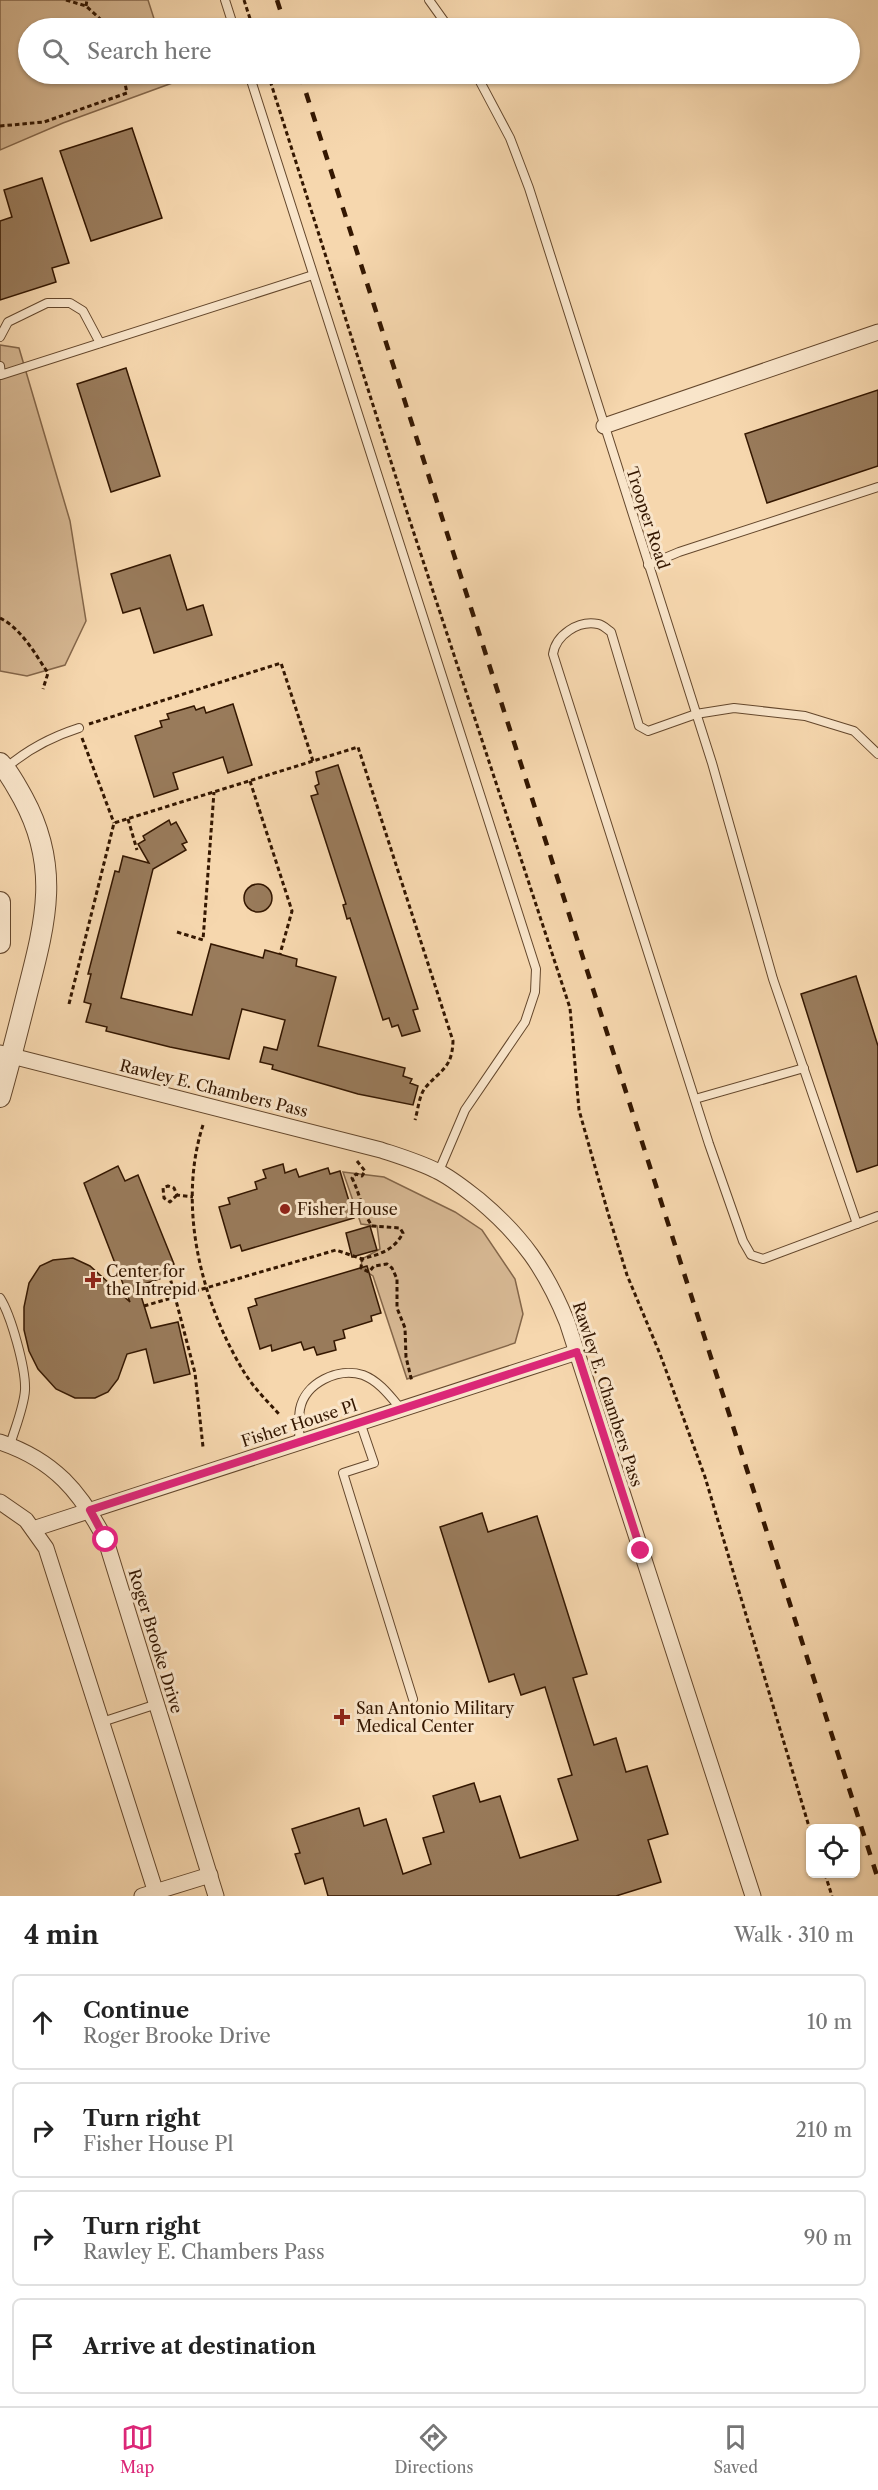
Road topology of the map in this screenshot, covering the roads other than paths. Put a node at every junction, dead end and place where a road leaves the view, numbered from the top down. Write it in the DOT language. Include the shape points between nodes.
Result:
graph roads {
  1 [pos="225,0"];
  2 [pos="429,0"];
  3 [pos="231,18"];
  4 [pos="442,18"];
  5 [pos="252,84"];
  6 [pos="481,84"];
  7 [pos="313,275"];
  8 [pos="878,333"];
  9 [pos="0,337"];
  10 [pos="100,343"];
  11 [pos="0,366"];
  12 [pos="604,426"];
  13 [pos="878,487"];
  14 [pos="648,565"];
  15 [pos="696,714"];
  16 [pos="79,728"];
  17 [pos="878,754"];
  18 [pos="2,768"];
  19 [pos="0,902"];
  20 [pos="0,943"];
  21 [pos="6,1054"];
  22 [pos="804,1068"];
  23 [pos="0,1097"];
  24 [pos="694,1099"];
  25 [pos="439,1171"];
  26 [pos="878,1216"];
  27 [pos="857,1224"];
  28 [pos="0,1299"];
  29 [pos="577,1352"];
  30 [pos="401,1409"];
  31 [pos="360,1422"];
  32 [pos="299,1442"];
  33 [pos="5,1443"];
  34 [pos="0,1502"];
  35 [pos="90,1510"];
  36 [pos="33,1529"];
  37 [pos="413,1699"];
  38 [pos="157,1704"];
  39 [pos="102,1722"];
  40 [pos="210,1875"];
  41 [pos="152,1895"];
  42 [pos="216,1896"];
  43 [pos="753,1896"];
  1 -- 3 [label="lane"];
  2 -- 4 [label="lane"];
  5 -- 7 [label="lane"];
  6 -- 12 [label="lane, Trooper Road" via="510,138 529,188"];
  7 -- 10 [label="lane"];
  7 -- 25 [label="lane" via="536,969 535,992 525,1022 465,1110"];
  8 -- 12 [label="street"];
  9 -- 10 [label="lane" via="8,322 47,303 70,303 83,311"];
  10 -- 11 [label="lane" via="1,375"];
  12 -- 14 [label="lane, Trooper Road"];
  13 -- 14 [label="lane"];
  14 -- 15 [label="lane, Trooper Road"];
  15 -- 17 [label="lane" via="734,708 805,716 854,731"];
  15 -- 22 [label="lane, Trooper Road" via="773,979"];
  15 -- 24 [label="lane" via="648,731 639,726 611,632 600,624 588,624 565,633 555,642 553,654"];
  16 -- 18 [label="lane" via="54,736"];
  18 -- 21 [label="street" via="36,825 47,886 44,927"];
  19 -- 20 [label="street"];
  21 -- 23 [label="street"];
  21 -- 25 [label="street, Rawley E. Chambers Pass" via="381,1150"];
  22 -- 24 [label="lane"];
  22 -- 27 [label="lane, Trooper Road"];
  24 -- 27 [label="lane" via="751,1255 764,1259"];
  25 -- 29 [label="street, Rawley E. Chambers Pass" via="469,1192 522,1240 555,1293"];
  26 -- 27 [label="lane"];
  28 -- 33 [label="lane" via="17,1348 25,1390"];
  29 -- 30 [label="street, Fisher House Pl"];
  29 -- 43 [label="street, Rawley E. Chambers Pass"];
  30 -- 31 [label="street, Fisher House Pl"];
  30 -- 32 [label="lane" via="383,1388 362,1375 336,1374 313,1385 300,1407"];
  31 -- 32 [label="street, Fisher House Pl"];
  31 -- 37 [label="lane" via="374,1463 343,1473"];
  32 -- 35 [label="street, Fisher House Pl"];
  33 -- 35 [label="street, Roger Brooke Drive" via="54,1470"];
  34 -- 36 [label="street"];
  35 -- 36 [label="street, Fisher House Pl"];
  35 -- 38 [label="street, Roger Brooke Drive" via="106,1540"];
  36 -- 39 [label="street" via="46,1548"];
  38 -- 39 [label="lane"];
  38 -- 40 [label="street, Roger Brooke Drive"];
  39 -- 41 [label="street"];
  40 -- 41 [label="street"];
  40 -- 42 [label="street, Roger Brooke Drive"];
}
